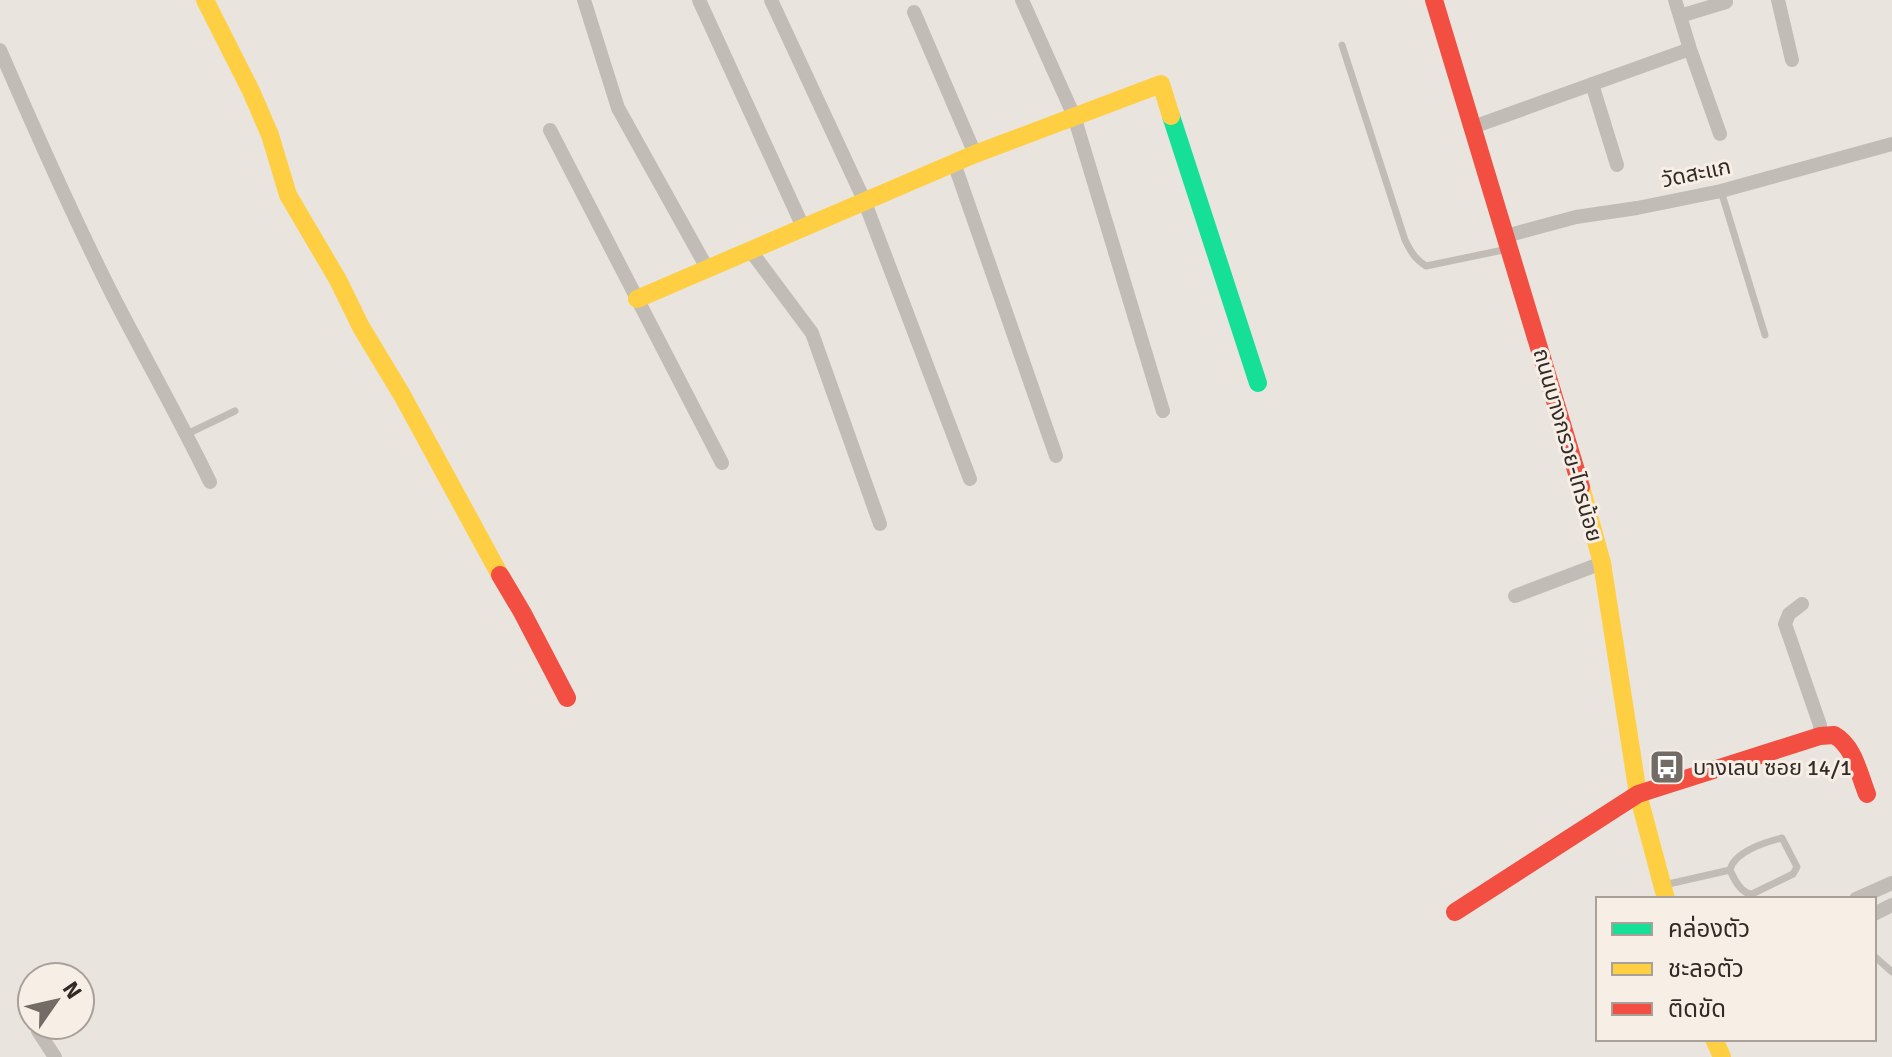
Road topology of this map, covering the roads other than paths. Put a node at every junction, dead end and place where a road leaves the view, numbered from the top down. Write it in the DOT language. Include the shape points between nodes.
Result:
graph roads {
  1 [pos="205,0"];
  2 [pos="584,0"];
  3 [pos="699,0"];
  4 [pos="771,0"];
  5 [pos="1022,0"];
  6 [pos="1434,0"];
  7 [pos="1675,0"];
  8 [pos="1778,0"];
  9 [pos="1726,2"];
  10 [pos="914,12"];
  11 [pos="1680,16"];
  12 [pos="1342,45"];
  13 [pos="1690,49"];
  14 [pos="0,50"];
  15 [pos="1792,60"];
  16 [pos="1592,84"];
  17 [pos="1074,116"];
  18 [pos="1473,127"];
  19 [pos="550,130"];
  20 [pos="1720,134"];
  21 [pos="1892,144"];
  22 [pos="975,154"];
  23 [pos="954,163"];
  24 [pos="1617,165"];
  25 [pos="1721,191"];
  26 [pos="864,200"];
  27 [pos="803,227"];
  28 [pos="1508,242"];
  29 [pos="750,250"];
  30 [pos="707,268"];
  31 [pos="637,299"];
  32 [pos="1765,335"];
  33 [pos="1258,383"];
  34 [pos="235,411"];
  35 [pos="1163,411"];
  36 [pos="187,434"];
  37 [pos="1056,456"];
  38 [pos="722,463"];
  39 [pos="970,479"];
  40 [pos="210,482"];
  41 [pos="880,524"];
  42 [pos="1602,563"];
  43 [pos="1515,596"];
  44 [pos="1802,604"];
  45 [pos="567,698"];
  46 [pos="1820,736"];
  47 [pos="1638,794"];
  48 [pos="1867,794"];
  49 [pos="1730,870"];
  50 [pos="1892,883"];
  51 [pos="1664,892"];
  52 [pos="1860,897"];
  53 [pos="1455,912"];
  54 [pos="1876,958"];
  55 [pos="1892,972"];
  1 -- 45 [label="street" via="251,91 288,195"];
  2 -- 30 [label="street" via="618,108"];
  3 -- 27 [label="street"];
  4 -- 26 [label="street"];
  5 -- 17 [label="street"];
  6 -- 18 [label="street, ถนนบางกรวย-ไทรน้อย"];
  7 -- 11 [label="street"];
  8 -- 15 [label="street"];
  9 -- 11 [label="street"];
  10 -- 22 [label="street"];
  11 -- 13 [label="street"];
  12 -- 28 [label="lane" via="1411,253 1426,266"];
  13 -- 16 [label="street"];
  13 -- 20 [label="street"];
  14 -- 36 [label="street" via="114,298"];
  16 -- 18 [label="street"];
  16 -- 24 [label="street"];
  17 -- 22 [label="street"];
  17 -- 33 [label="street" via="1161,84"];
  17 -- 35 [label="street"];
  18 -- 28 [label="street, ถนนบางกรวย-ไทรน้อย"];
  19 -- 31 [label="street"];
  21 -- 25 [label="street, วัดสะแก"];
  22 -- 23 [label="street"];
  23 -- 26 [label="street"];
  23 -- 37 [label="street"];
  25 -- 28 [label="street, วัดสะแก" via="1576,217"];
  25 -- 32 [label="lane"];
  26 -- 27 [label="street"];
  26 -- 39 [label="street"];
  27 -- 29 [label="street"];
  28 -- 42 [label="street, ถนนบางกรวย-ไทรน้อย"];
  29 -- 30 [label="street"];
  29 -- 41 [label="street" via="812,333"];
  30 -- 31 [label="street"];
  31 -- 38 [label="street"];
  34 -- 36 [label="lane"];
  36 -- 40 [label="street"];
  42 -- 43 [label="street"];
  42 -- 47 [label="street, ถนนบางกรวย-ไทรน้อย"];
  44 -- 46 [label="street" via="1785,624"];
  46 -- 47 [label="street"];
  46 -- 48 [label="street" via="1841,739"];
  47 -- 51 [label="street, ถนนบางกรวย-ไทรน้อย"];
  47 -- 53 [label="street"];
  49 -- 49 [label="lane" via="1743,853 1782,838 1797,867 1752,894"];
  49 -- 51 [label="lane"];
  50 -- 52 [label="street"];
  54 -- 55 [label="lane"];
}
